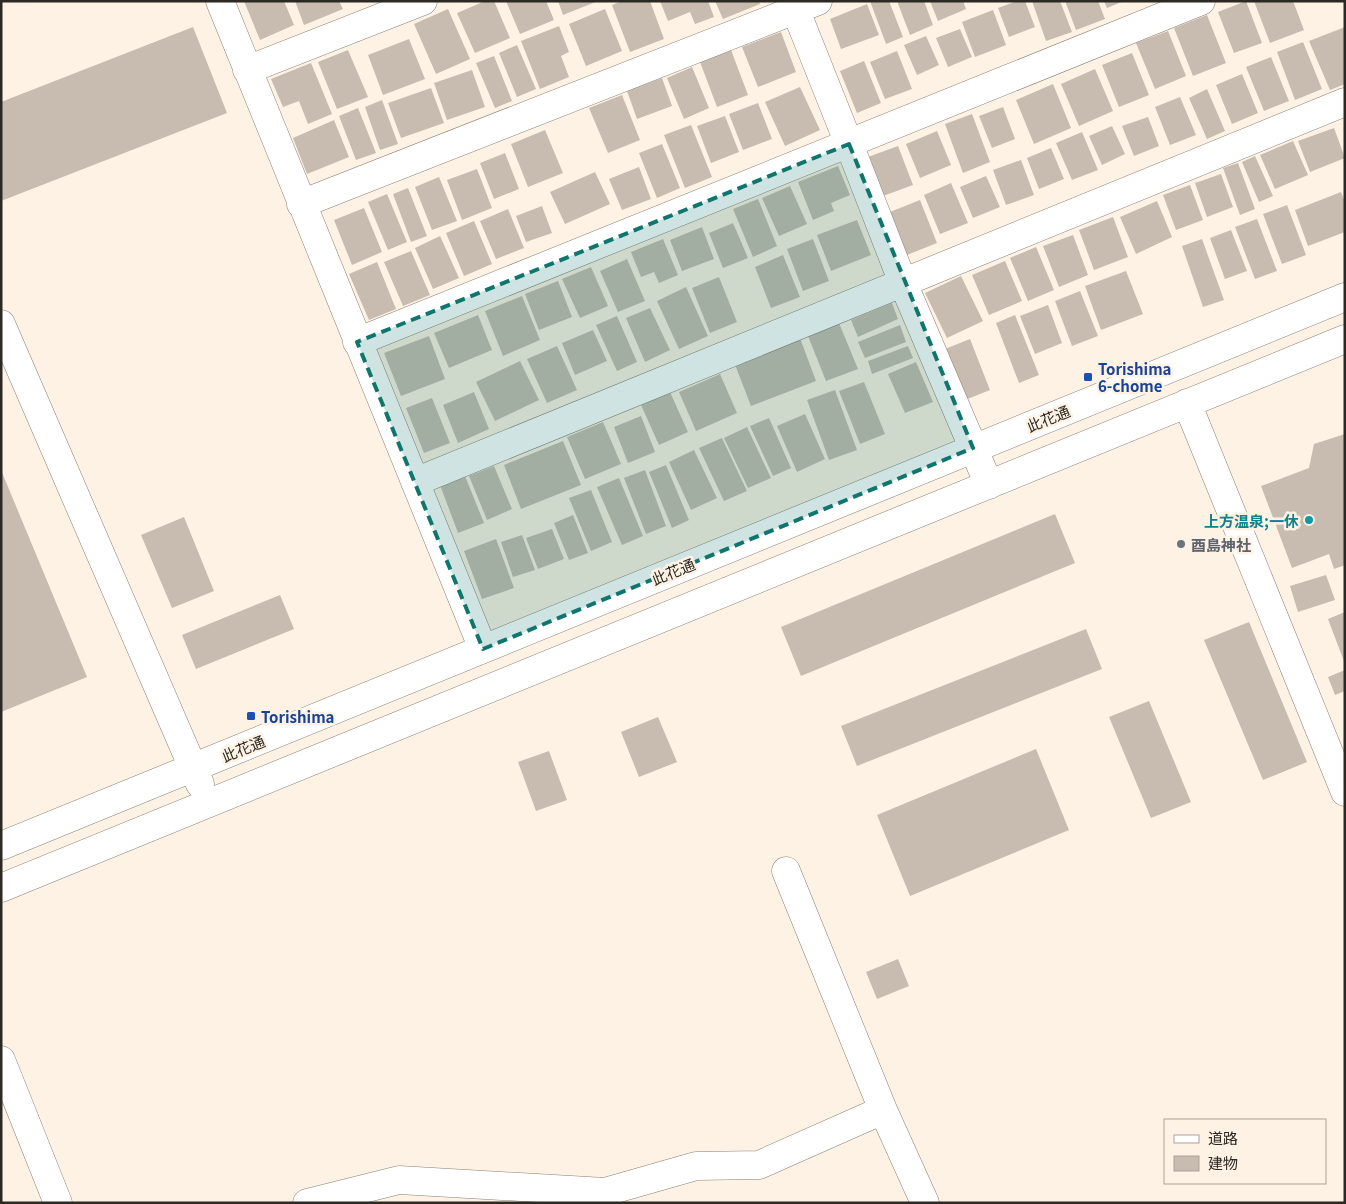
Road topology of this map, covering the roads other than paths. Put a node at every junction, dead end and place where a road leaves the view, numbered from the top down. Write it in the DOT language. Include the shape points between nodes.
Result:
graph roads {
  1 [pos="220,1"];
  2 [pos="423,1"];
  3 [pos="1201,1"];
  4 [pos="802,4"];
  5 [pos="247,70"];
  6 [pos="1345,102"];
  7 [pos="849,144"];
  8 [pos="301,204"];
  9 [pos="903,283"];
  10 [pos="1345,297"];
  11 [pos="1,324"];
  12 [pos="1345,339"];
  13 [pos="357,342"];
  14 [pos="1187,403"];
  15 [pos="973,448"];
  16 [pos="415,482"];
  17 [pos="989,485"];
  18 [pos="482,650"];
  19 [pos="193,768"];
  20 [pos="1345,792"];
  21 [pos="208,804"];
  22 [pos="1,846"];
  23 [pos="786,871"];
  24 [pos="1,888"];
  25 [pos="1,1060"];
  26 [pos="883,1110"];
  27 [pos="58,1203"];
  28 [pos="307,1203"];
  29 [pos="925,1203"];
  1 -- 5 [label="street"];
  2 -- 5 [label="street"];
  3 -- 7 [label="street"];
  4 -- 7 [label="street"];
  4 -- 8 [label="street"];
  5 -- 8 [label="street"];
  6 -- 9 [label="street"];
  7 -- 9 [label="street"];
  7 -- 13 [label="street"];
  8 -- 13 [label="street"];
  9 -- 15 [label="street"];
  9 -- 16 [label="street"];
  10 -- 15 [label="street, 此花通"];
  11 -- 19 [label="street"];
  12 -- 14 [label="street"];
  13 -- 16 [label="street"];
  14 -- 17 [label="street"];
  14 -- 20 [label="street"];
  15 -- 17 [label="street"];
  15 -- 18 [label="street, 此花通"];
  16 -- 18 [label="street"];
  17 -- 21 [label="street"];
  18 -- 19 [label="street, 此花通"];
  19 -- 21 [label="street"];
  19 -- 22 [label="street, 此花通"];
  21 -- 24 [label="street"];
  23 -- 26 [label="street"];
  25 -- 27 [label="street"];
  26 -- 28 [label="street" via="758,1165 696,1166 605,1192 399,1180"];
  26 -- 29 [label="street"];
}
